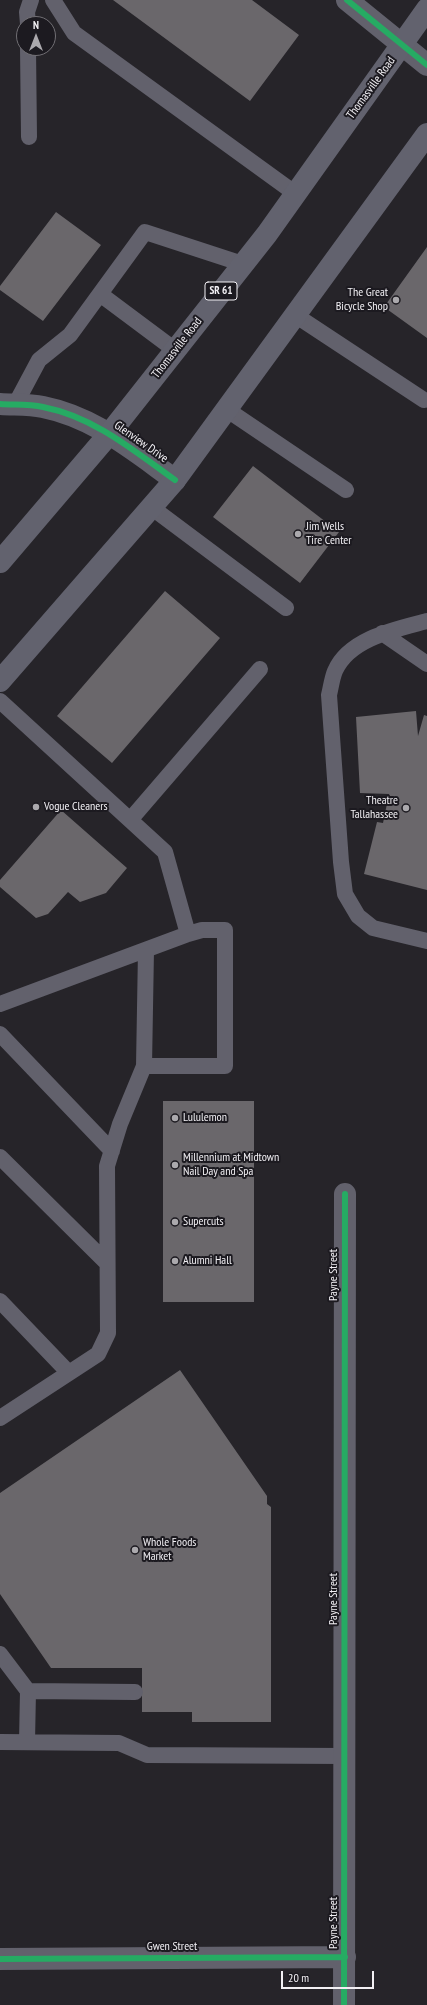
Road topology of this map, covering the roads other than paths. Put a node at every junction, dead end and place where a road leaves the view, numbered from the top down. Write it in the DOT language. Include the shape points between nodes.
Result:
graph roads {
  1 [pos="31,0"];
  2 [pos="53,0"];
  3 [pos="348,0"];
  4 [pos="427,9"];
  5 [pos="28,16"];
  6 [pos="402,45"];
  7 [pos="28,56"];
  8 [pos="427,65"];
  9 [pos="427,134"];
  10 [pos="29,137"];
  11 [pos="296,194"];
  12 [pos="243,264"];
  13 [pos="100,294"];
  14 [pos="295,315"];
  15 [pos="175,350"];
  16 [pos="424,400"];
  17 [pos="8,404"];
  18 [pos="226,409"];
  19 [pos="110,432"];
  20 [pos="175,480"];
  21 [pos="346,490"];
  22 [pos="151,507"];
  23 [pos="0,562"];
  24 [pos="286,608"];
  25 [pos="427,621"];
  26 [pos="382,633"];
  27 [pos="427,664"];
  28 [pos="260,669"];
  29 [pos="0,680"];
  30 [pos="0,701"];
  31 [pos="130,820"];
  32 [pos="188,934"];
  33 [pos="427,941"];
  34 [pos="146,950"];
  35 [pos="0,1004"];
  36 [pos="0,1034"];
  37 [pos="144,1066"];
  38 [pos="112,1151"];
  39 [pos="0,1157"];
  40 [pos="346,1194"];
  41 [pos="107,1263"];
  42 [pos="0,1301"];
  43 [pos="68,1373"];
  44 [pos="0,1418"];
  45 [pos="0,1654"];
  46 [pos="28,1691"];
  47 [pos="135,1692"];
  48 [pos="0,1742"];
  49 [pos="27,1742"];
  50 [pos="345,1756"];
  51 [pos="345,1957"];
  52 [pos="0,1959"];
  53 [pos="344,2005"];
  1 -- 5 [label="lane"];
  2 -- 11 [label="lane" via="74,33"];
  3 -- 6 [label="street"];
  4 -- 6 [label="main road, Thomasville Road / SR 61"];
  6 -- 8 [label="street"];
  6 -- 11 [label="main road, Thomasville Road / SR 61"];
  7 -- 10 [label="lane"];
  9 -- 14 [label="main road"];
  11 -- 12 [label="main road, Thomasville Road / SR 61"];
  12 -- 13 [label="lane" via="145,232"];
  12 -- 15 [label="main road, Thomasville Road / SR 61"];
  13 -- 15 [label="lane"];
  13 -- 17 [label="lane" via="70,335 39,360"];
  14 -- 16 [label="lane"];
  14 -- 18 [label="main road"];
  15 -- 19 [label="main road, Thomasville Road / SR 61"];
  17 -- 19 [label="street, Glenview Drive" via="41,406 68,414"];
  18 -- 20 [label="main road"];
  18 -- 21 [label="lane"];
  19 -- 20 [label="street, Glenview Drive"];
  19 -- 23 [label="main road, Thomasville Road / SR 61"];
  20 -- 22 [label="main road"];
  22 -- 24 [label="lane"];
  22 -- 29 [label="main road"];
  25 -- 26 [label="lane"];
  26 -- 27 [label="lane"];
  26 -- 33 [label="lane" via="351,650 335,670 329,695 341,862 346,894 358,916 373,928"];
  28 -- 31 [label="lane"];
  30 -- 31 [label="lane"];
  31 -- 32 [label="lane" via="165,852"];
  32 -- 34 [label="lane"];
  32 -- 37 [label="lane" via="202,930 225,930 226,1066"];
  34 -- 35 [label="lane"];
  34 -- 37 [label="lane"];
  36 -- 38 [label="lane"];
  37 -- 38 [label="lane" via="120,1124"];
  38 -- 41 [label="lane" via="107,1166"];
  39 -- 41 [label="lane"];
  40 -- 50 [label="street, Payne Street"];
  41 -- 43 [label="lane" via="108,1334 98,1354"];
  42 -- 43 [label="lane"];
  43 -- 44 [label="lane"];
  45 -- 46 [label="lane"];
  46 -- 47 [label="lane"];
  46 -- 49 [label="lane"];
  48 -- 49 [label="lane"];
  49 -- 50 [label="lane" via="119,1743 147,1755"];
  50 -- 51 [label="street, Payne Street"];
  51 -- 52 [label="street, Gwen Street"];
  51 -- 53 [label="street, Payne Street"];
}
